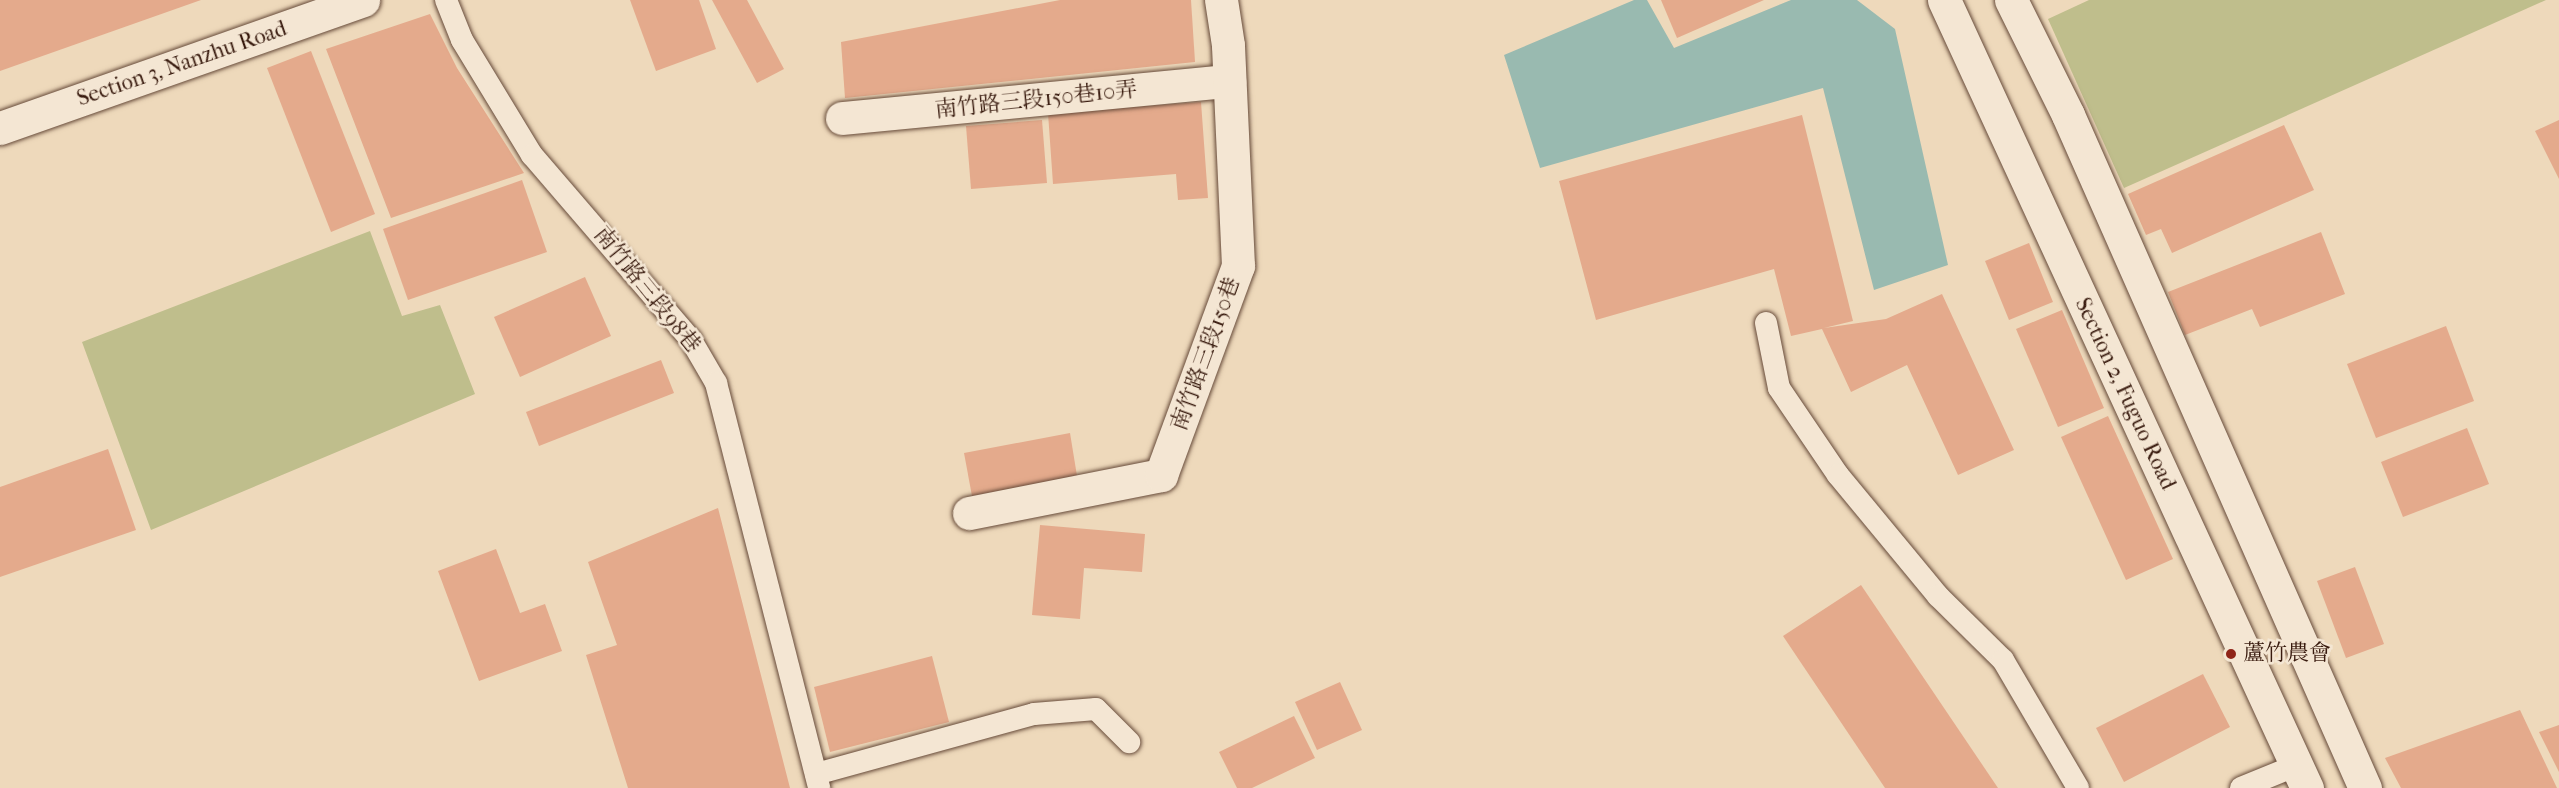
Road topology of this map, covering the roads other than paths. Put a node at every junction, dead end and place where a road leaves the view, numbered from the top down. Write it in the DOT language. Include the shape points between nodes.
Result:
graph roads {
  1 [pos="363,0"];
  2 [pos="446,0"];
  3 [pos="1221,0"];
  4 [pos="1944,0"];
  5 [pos="2011,0"];
  6 [pos="1229,81"];
  7 [pos="842,118"];
  8 [pos="0,128"];
  9 [pos="1766,323"];
  10 [pos="969,513"];
  11 [pos="1129,742"];
  12 [pos="2302,776"];
  13 [pos="817,781"];
  14 [pos="2078,788"];
  15 [pos="2241,788"];
  16 [pos="2365,788"];
  1 -- 8 [label="street, Section 3, Nanzhu Road"];
  2 -- 13 [label="lane, 南竹路三段98巷" via="462,40 532,155 691,340 716,383"];
  3 -- 6 [label="street, 南竹路三段150巷"];
  4 -- 12 [label="street, Section 2, Fuguo Road"];
  5 -- 16 [label="street" via="2068,115"];
  6 -- 7 [label="street, 南竹路三段150巷10弄"];
  6 -- 10 [label="street, 南竹路三段150巷" via="1238,266 1161,475"];
  9 -- 14 [label="lane" via="1779,388 1838,475 1938,596 2003,660"];
  11 -- 13 [label="lane" via="1096,709 1034,714"];
  12 -- 15 [label="lane"];
}
